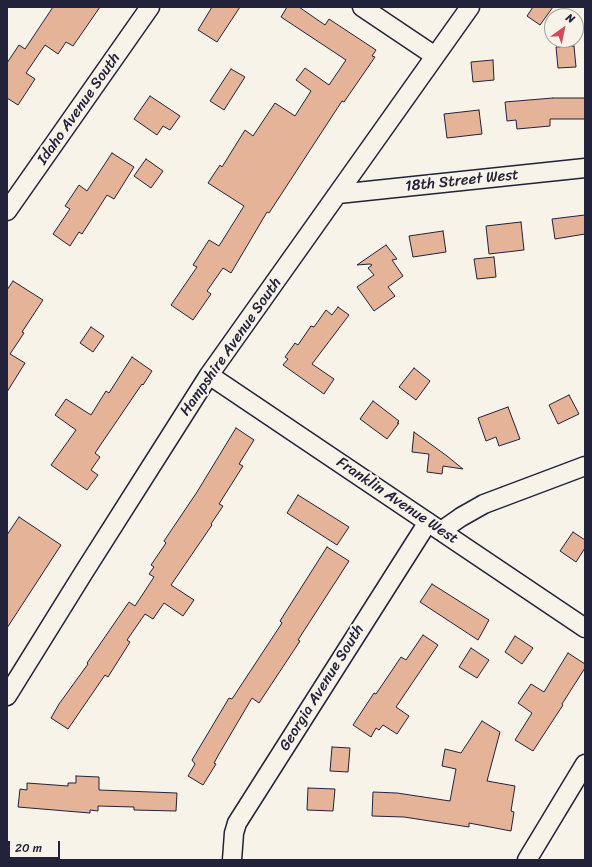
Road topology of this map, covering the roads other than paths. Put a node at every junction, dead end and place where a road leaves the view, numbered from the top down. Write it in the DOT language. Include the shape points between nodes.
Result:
graph roads {
  1 [pos="150,7"];
  2 [pos="362,7"];
  3 [pos="470,7"];
  4 [pos="436,56"];
  5 [pos="585,168"];
  6 [pos="338,194"];
  7 [pos="7,211"];
  8 [pos="209,375"];
  9 [pos="585,466"];
  10 [pos="435,527"];
  11 [pos="585,628"];
  12 [pos="7,696"];
  13 [pos="585,764"];
  14 [pos="232,860"];
  15 [pos="526,860"];
  1 -- 7 [label="street, Idaho Avenue South"];
  2 -- 4 [label="street"];
  3 -- 4 [label="street, Hampshire Avenue South"];
  4 -- 6 [label="street, Hampshire Avenue South"];
  5 -- 6 [label="street, 18th Street West"];
  6 -- 8 [label="street, Hampshire Avenue South"];
  8 -- 10 [label="street, Franklin Avenue West"];
  8 -- 12 [label="street, Hampshire Avenue South"];
  9 -- 10 [label="street, Georgia Avenue South" via="484,504"];
  10 -- 11 [label="street, Franklin Avenue West"];
  10 -- 14 [label="street, Georgia Avenue South" via="237,823"];
  13 -- 15 [label="street"];
}
